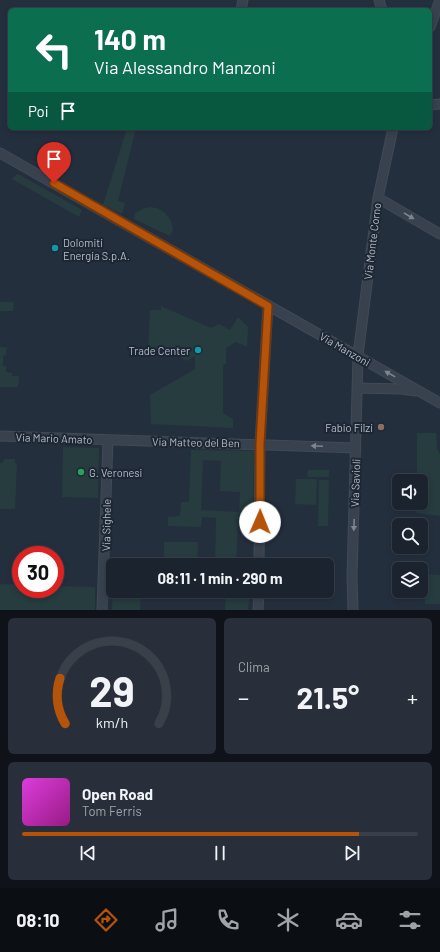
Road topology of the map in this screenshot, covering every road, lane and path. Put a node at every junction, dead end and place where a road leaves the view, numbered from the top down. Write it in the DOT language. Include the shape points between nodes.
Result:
graph roads {
  1 [pos="440,0"];
  2 [pos="432,22"];
  3 [pos="393,130"];
  4 [pos="0,153"];
  5 [pos="378,198"];
  6 [pos="440,234"];
  7 [pos="268,306"];
  8 [pos="358,355"];
  9 [pos="357,388"];
  10 [pos="422,392"];
  11 [pos="440,403"];
  12 [pos="0,436"];
  13 [pos="108,440"];
  14 [pos="260,444"];
  15 [pos="356,448"];
  16 [pos="259,558"];
  17 [pos="259,598"];
  18 [pos="102,610"];
  19 [pos="258,610"];
  20 [pos="353,610"];
  1 -- 2 [label="street"];
  3 -- 5 [label="street, Via Monte Corno"];
  4 -- 7 [label="street, Via Manzoni"];
  5 -- 6 [label="street, one-way"];
  5 -- 8 [label="street, Via Monte Corno"];
  7 -- 8 [label="street, Via Manzoni"];
  7 -- 14 [label="street"];
  8 -- 9 [label="street, Via Savioli"];
  10 -- 8 [label="street, Via Manzoni, one-way"];
  9 -- 10 [label="street, Via Manzoni"];
  9 -- 15 [label="street, Via Savioli"];
  10 -- 11 [label="street, Via Manzoni"];
  12 -- 13 [label="street, Via Mario Amato"];
  13 -- 14 [label="street, Via Matteo del Ben"];
  13 -- 18 [label="street, Via Sighele"];
  15 -- 14 [label="street, Via Matteo del Ben, one-way"];
  14 -- 16 [label="street"];
  15 -- 20 [label="street, Via Savioli, one-way"];
  17 -- 19 [label="street"];
}
